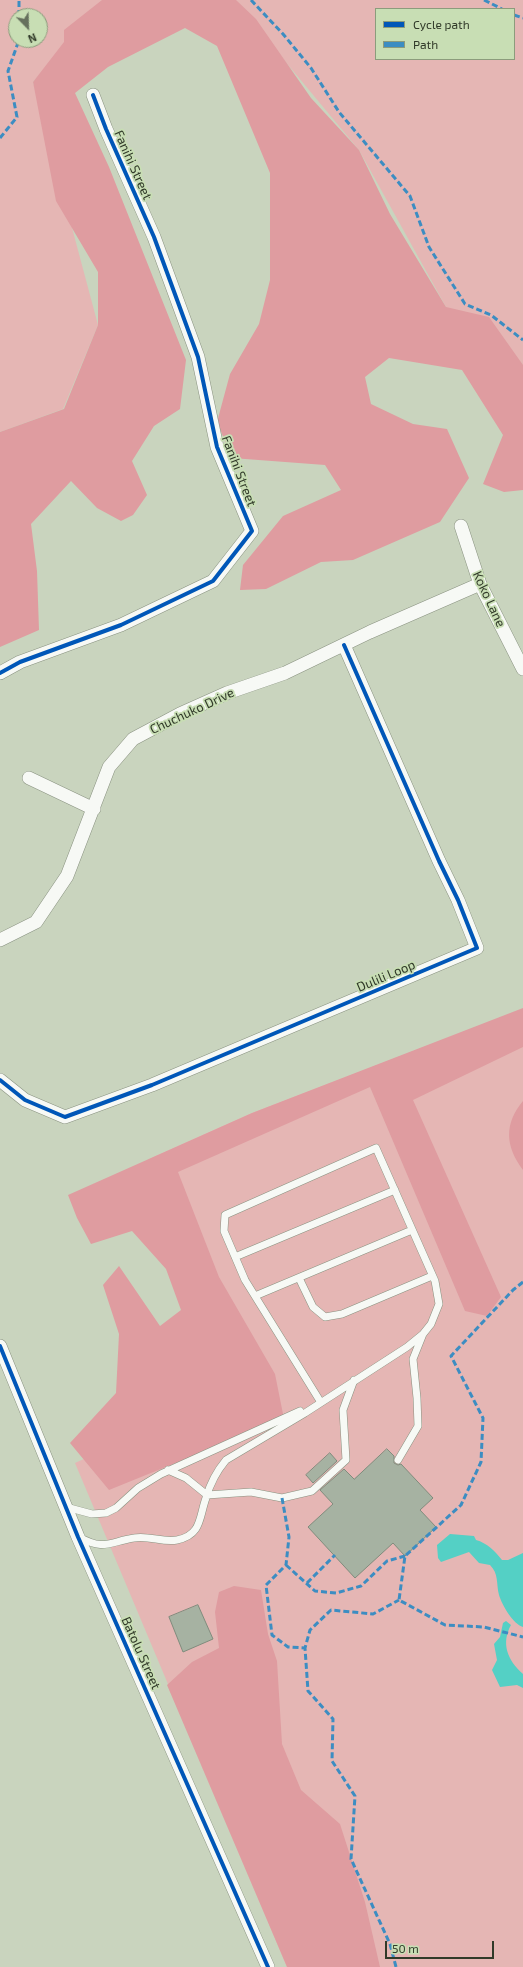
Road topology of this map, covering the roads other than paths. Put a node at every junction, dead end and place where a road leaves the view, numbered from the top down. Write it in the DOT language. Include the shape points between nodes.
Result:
graph roads {
  1 [pos="93,95"];
  2 [pos="461,526"];
  3 [pos="480,584"];
  4 [pos="344,645"];
  5 [pos="523,669"];
  6 [pos="0,673"];
  7 [pos="29,778"];
  8 [pos="94,809"];
  9 [pos="0,940"];
  10 [pos="0,1080"];
  11 [pos="395,1190"];
  12 [pos="412,1230"];
  13 [pos="235,1257"];
  14 [pos="432,1276"];
  15 [pos="299,1278"];
  16 [pos="255,1296"];
  17 [pos="423,1334"];
  18 [pos="0,1346"];
  19 [pos="354,1380"];
  20 [pos="329,1397"];
  21 [pos="320,1401"];
  22 [pos="398,1460"];
  23 [pos="168,1470"];
  24 [pos="207,1495"];
  25 [pos="66,1507"];
  26 [pos="78,1537"];
  27 [pos="268,1967"];
  1 -- 6 [label="street, Fanihi Street" via="154,238 198,357 217,447 252,531 213,581 121,625 20,662"];
  2 -- 3 [label="street, Koko Lane"];
  3 -- 4 [label="street, Chuchuko Drive"];
  3 -- 5 [label="street, Koko Lane"];
  4 -- 8 [label="street, Chuchuko Drive" via="285,673 227,693 133,739 109,767"];
  4 -- 10 [label="street, Dulili Loop" via="477,948 152,1085 65,1117 25,1100"];
  7 -- 8 [label="street"];
  8 -- 9 [label="street, Chuchuko Drive" via="67,876 36,922"];
  11 -- 12 [label="lane"];
  11 -- 13 [label="lane"];
  11 -- 13 [label="lane" via="376,1148 225,1215 224,1231"];
  12 -- 14 [label="lane"];
  12 -- 15 [label="lane"];
  13 -- 16 [label="lane" via="244,1280"];
  14 -- 15 [label="lane" via="342,1314 325,1317 313,1307"];
  14 -- 17 [label="lane" via="439,1304 431,1324"];
  15 -- 16 [label="lane"];
  16 -- 21 [label="lane"];
  17 -- 19 [label="lane"];
  17 -- 22 [label="lane" via="413,1360 418,1426"];
  18 -- 25 [label="street, Batolu Street"];
  19 -- 20 [label="lane"];
  19 -- 24 [label="lane" via="343,1410 346,1460 312,1491 282,1498 251,1492"];
  20 -- 21 [label="lane"];
  20 -- 24 [label="lane" via="226,1460 218,1469"];
  21 -- 23 [label="lane"];
  23 -- 24 [label="lane" via="186,1478"];
  23 -- 25 [label="lane" via="138,1488 116,1508 106,1513 92,1514"];
  24 -- 26 [label="lane" via="201,1522 195,1531 179,1540 136,1537 96,1545"];
  25 -- 26 [label="street, Batolu Street"];
  26 -- 27 [label="street, Batolu Street"];
}
